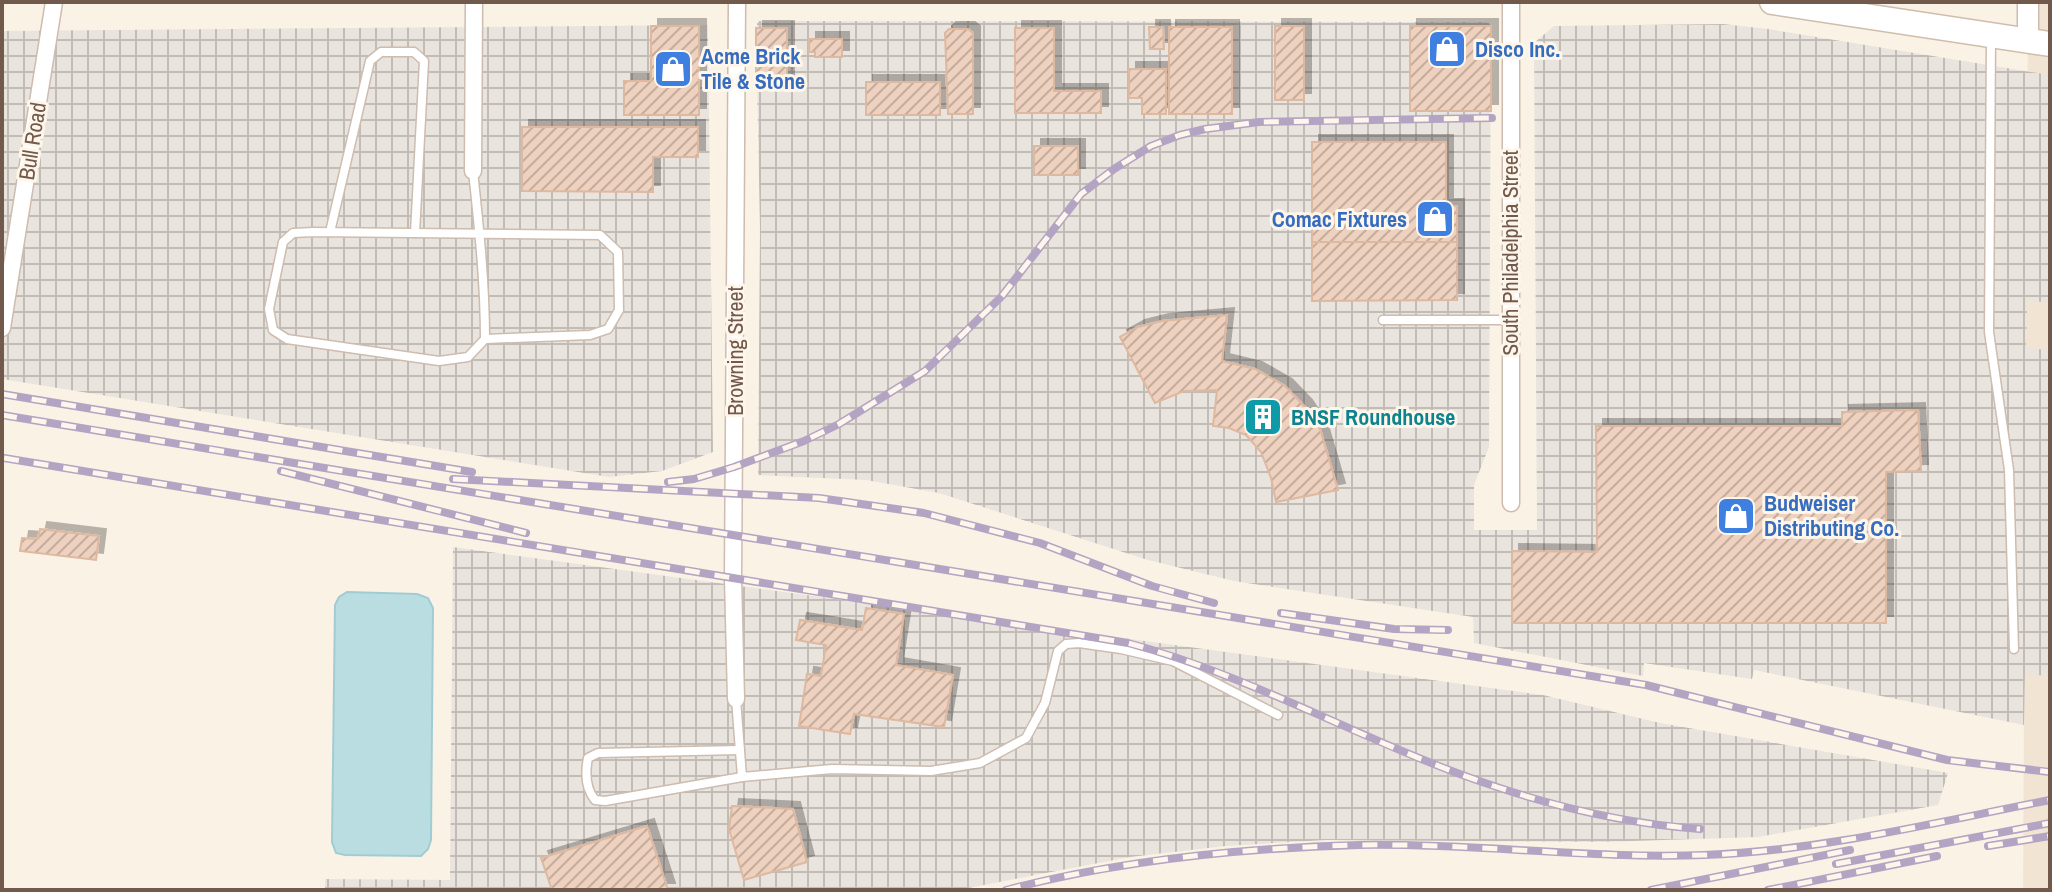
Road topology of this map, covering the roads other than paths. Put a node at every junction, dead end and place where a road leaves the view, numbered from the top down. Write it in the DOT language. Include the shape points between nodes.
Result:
graph roads {
  1 [pos="54,2"];
  2 [pos="474,2"];
  3 [pos="737,2"];
  4 [pos="1511,2"];
  5 [pos="1772,2"];
  6 [pos="2028,2"];
  7 [pos="1991,36"];
  8 [pos="2039,43"];
  9 [pos="473,171"];
  10 [pos="330,232"];
  11 [pos="415,233"];
  12 [pos="480,234"];
  13 [pos="1383,320"];
  14 [pos="1510,320"];
  15 [pos="2,328"];
  16 [pos="485,339"];
  17 [pos="1511,503"];
  18 [pos="2014,649"];
  19 [pos="736,699"];
  20 [pos="1278,715"];
  21 [pos="740,750"];
  22 [pos="742,777"];
  1 -- 15 [label="street, Bull Road"];
  2 -- 9 [label="street"];
  3 -- 19 [label="street, Browning Street"];
  4 -- 14 [label="street, South Philadelphia Street"];
  5 -- 7 [label="main road" via="1899,17"];
  6 -- 8 [label="street"];
  7 -- 8 [label="main road"];
  7 -- 18 [label="lane" via="1989,332 2009,470"];
  9 -- 12 [label="lane"];
  10 -- 11 [label="lane"];
  10 -- 11 [label="lane" via="370,61 381,52 414,52 424,61"];
  10 -- 16 [label="lane" via="293,233 283,242 269,309 273,330 287,339 439,361 468,357"];
  11 -- 12 [label="lane"];
  12 -- 16 [label="lane"];
  12 -- 16 [label="lane" via="600,235 618,252 619,310 608,329 590,335"];
  13 -- 14 [label="lane"];
  14 -- 17 [label="street, South Philadelphia Street"];
  19 -- 21 [label="lane"];
  20 -- 22 [label="lane" via="1173,661 1066,644 1058,651 1045,703 1026,738 980,763 931,771 832,769"];
  21 -- 22 [label="lane"];
  21 -- 22 [label="lane" via="598,753 588,758 586,769 589,793 605,801"];
}
